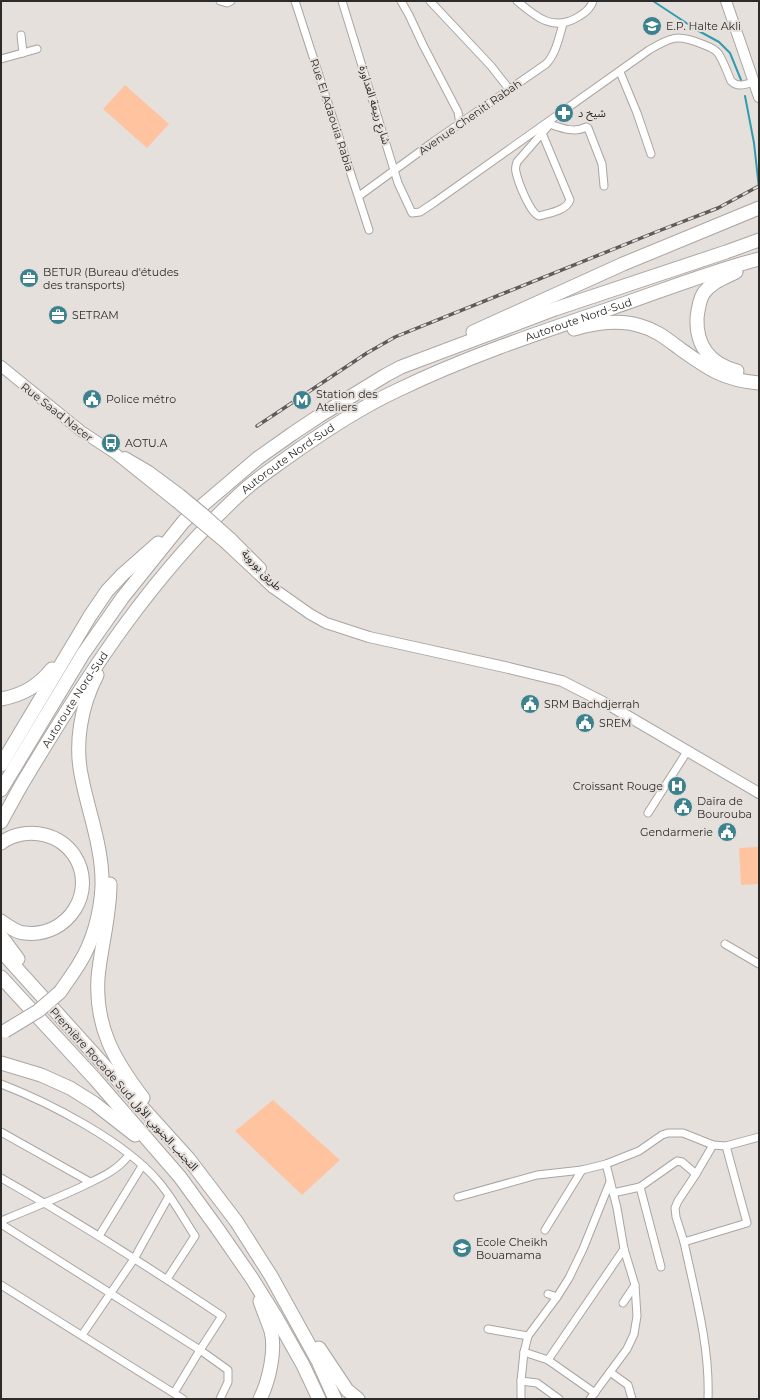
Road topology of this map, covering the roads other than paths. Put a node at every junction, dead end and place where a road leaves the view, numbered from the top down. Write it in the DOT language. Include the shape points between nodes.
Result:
graph roads {
  1 [pos="220,1"];
  2 [pos="232,1"];
  3 [pos="295,1"];
  4 [pos="342,1"];
  5 [pos="401,1"];
  6 [pos="430,1"];
  7 [pos="516,1"];
  8 [pos="593,1"];
  9 [pos="726,1"];
  10 [pos="563,24"];
  11 [pos="21,35"];
  12 [pos="37,50"];
  13 [pos="23,53"];
  14 [pos="1,59"];
  15 [pos="620,72"];
  16 [pos="754,82"];
  17 [pos="509,89"];
  18 [pos="759,97"];
  19 [pos="548,123"];
  20 [pos="460,124"];
  21 [pos="542,133"];
  22 [pos="651,154"];
  23 [pos="395,171"];
  24 [pos="604,186"];
  25 [pos="359,196"];
  26 [pos="756,211"];
  27 [pos="369,230"];
  28 [pos="757,240"];
  29 [pos="759,259"];
  30 [pos="512,343"];
  31 [pos="1,366"];
  32 [pos="401,367"];
  33 [pos="759,374"];
  34 [pos="759,383"];
  35 [pos="116,454"];
  36 [pos="184,521"];
  37 [pos="119,632"];
  38 [pos="71,646"];
  39 [pos="1,699"];
  40 [pos="688,750"];
  41 [pos="1,765"];
  42 [pos="759,783"];
  43 [pos="744,784"];
  44 [pos="1,790"];
  45 [pos="759,793"];
  46 [pos="648,813"];
  47 [pos="1,822"];
  48 [pos="94,825"];
  49 [pos="1,843"];
  50 [pos="1,921"];
  51 [pos="1,936"];
  52 [pos="725,944"];
  53 [pos="1,951"];
  54 [pos="759,964"];
  55 [pos="1,977"];
  56 [pos="3,1032"];
  57 [pos="76,1035"];
  58 [pos="1,1063"];
  59 [pos="1,1084"];
  60 [pos="1,1132"];
  61 [pos="759,1137"];
  62 [pos="714,1145"];
  63 [pos="726,1146"];
  64 [pos="129,1155"];
  65 [pos="188,1158"];
  66 [pos="606,1164"];
  67 [pos="142,1166"];
  68 [pos="582,1170"];
  69 [pos="696,1174"];
  70 [pos="180,1177"];
  71 [pos="1,1178"];
  72 [pos="90,1182"];
  73 [pos="610,1182"];
  74 [pos="640,1187"];
  75 [pos="613,1193"];
  76 [pos="169,1196"];
  77 [pos="458,1197"];
  78 [pos="46,1204"];
  79 [pos="1,1221"];
  80 [pos="1,1224"];
  81 [pos="545,1230"];
  82 [pos="98,1236"];
  83 [pos="684,1242"];
  84 [pos="624,1249"];
  85 [pos="134,1259"];
  86 [pos="661,1267"];
  87 [pos="271,1276"];
  88 [pos="251,1277"];
  89 [pos="167,1279"];
  90 [pos="1,1285"];
  91 [pos="635,1285"];
  92 [pos="548,1294"];
  93 [pos="111,1295"];
  94 [pos="557,1297"];
  95 [pos="622,1303"];
  96 [pos="488,1329"];
  97 [pos="82,1335"];
  98 [pos="528,1336"];
  99 [pos="200,1350"];
  100 [pos="524,1352"];
  101 [pos="548,1360"];
  102 [pos="610,1372"];
  103 [pos="521,1381"];
  104 [pos="174,1394"];
  105 [pos="592,1396"];
  106 [pos="183,1399"];
  107 [pos="220,1399"];
  108 [pos="260,1399"];
  109 [pos="319,1399"];
  110 [pos="335,1399"];
  111 [pos="358,1399"];
  112 [pos="521,1399"];
  113 [pos="559,1399"];
  114 [pos="632,1399"];
  115 [pos="708,1399"];
  1 -- 2 [label="street"];
  3 -- 25 [label="street, Rue El Adaouia Rabia"];
  4 -- 23 [label="street, شارع ربيعة العداورة"];
  5 -- 20 [label="street" via="458,112"];
  6 -- 17 [label="street"];
  7 -- 10 [label="street" via="542,20"];
  8 -- 10 [label="street" via="591,7 582,14"];
  9 -- 16 [label="main road"];
  10 -- 17 [label="street, Avenue Cheniti Rabah" via="550,60"];
  11 -- 13 [label="street"];
  12 -- 13 [label="street"];
  13 -- 14 [label="street"];
  15 -- 16 [label="street" via="650,50 677,37 715,50 735,85"];
  15 -- 19 [label="street"];
  15 -- 22 [label="street"];
  16 -- 18 [label="main road"];
  17 -- 20 [label="street, Avenue Cheniti Rabah"];
  19 -- 21 [label="street"];
  19 -- 23 [label="street, شارع ربيعة العداورة" via="420,212 412,213"];
  19 -- 24 [label="street" via="567,129 588,128 602,164"];
  20 -- 23 [label="street, Avenue Cheniti Rabah"];
  21 -- 21 [label="street" via="570,200 560,209 539,216 534,214 524,195 516,171 517,162"];
  23 -- 25 [label="street, Avenue Cheniti Rabah"];
  25 -- 27 [label="street, Rue El Adaouia Rabia"];
  26 -- 32 [label="highway" via="622,264"];
  28 -- 32 [label="highway, Autoroute Nord-Sud" via="555,309"];
  29 -- 30 [label="highway, Autoroute Nord-Sud" via="714,272"];
  29 -- 33 [label="highway" via="707,289 700,304 697,325 705,350 717,363 734,370"];
  30 -- 34 [label="highway" via="606,322 629,324 641,326 663,336 714,372 726,377"];
  30 -- 37 [label="highway, Autoroute Nord-Sud" via="397,390 367,405 301,447 244,490 186,549"];
  31 -- 35 [label="main road, Rue Saad Nacer" via="76,427"];
  32 -- 36 [label="highway, Autoroute Nord-Sud" via="319,416 258,458"];
  35 -- 40 [label="main road, طريق بوروبة, bridge" via="137,463 178,498 204,513 228,541 272,579 287,598 326,623 362,635 562,681"];
  36 -- 38 [label="highway" via="107,591"];
  36 -- 44 [label="highway, Autoroute Nord-Sud" via="128,591 83,654"];
  37 -- 47 [label="highway, Autoroute Nord-Sud" via="70,706"];
  37 -- 48 [label="highway" via="95,679 84,708 80,729 81,777"];
  38 -- 39 [label="highway" via="40,682 22,693"];
  38 -- 41 [label="highway"];
  40 -- 43 [label="main road, طريق بوروبة"];
  40 -- 46 [label="street"];
  42 -- 43 [label="main road"];
  43 -- 45 [label="main road, طريق بوروبة"];
  48 -- 56 [label="highway, bridge" via="102,886 99,912 86,952 60,992 38,1011"];
  48 -- 65 [label="highway" via="110,884 109,912 98,978 101,1022 109,1046 128,1078"];
  49 -- 50 [label="highway" via="10,837 29,833 39,833 57,839 75,857 84,882 74,912 56,928 25,934"];
  51 -- 57 [label="highway"];
  52 -- 54 [label="street"];
  53 -- 57 [label="highway, Première Rocade Sud التجنب الجنوبي الأول"];
  55 -- 70 [label="highway, Première Rocade Sud التجنب الجنوبي الأول" via="95,1079"];
  57 -- 65 [label="highway, Première Rocade Sud التجنب الجنوبي الأول"];
  58 -- 70 [label="highway" via="41,1075 70,1088 94,1103 132,1132"];
  59 -- 64 [label="street" via="64,1114"];
  60 -- 72 [label="street"];
  61 -- 63 [label="street"];
  62 -- 63 [label="street"];
  62 -- 66 [label="street" via="683,1133 668,1133 639,1151"];
  62 -- 69 [label="street"];
  63 -- 83 [label="street" via="747,1223"];
  64 -- 67 [label="street"];
  64 -- 72 [label="street" via="114,1171"];
  65 -- 87 [label="highway, Première Rocade Sud التجنب الجنوبي الأول" via="236,1221"];
  66 -- 68 [label="street"];
  66 -- 73 [label="street"];
  67 -- 76 [label="street" via="158,1180"];
  67 -- 82 [label="street"];
  68 -- 77 [label="street" via="537,1176"];
  68 -- 81 [label="street"];
  69 -- 74 [label="street" via="677,1161"];
  69 -- 83 [label="street" via="675,1208"];
  70 -- 88 [label="highway, Première Rocade Sud التجنب الجنوبي الأول"];
  71 -- 78 [label="street"];
  72 -- 78 [label="street"];
  73 -- 75 [label="street"];
  73 -- 94 [label="street" via="583,1249"];
  74 -- 75 [label="street"];
  74 -- 86 [label="street"];
  75 -- 84 [label="street"];
  76 -- 85 [label="street"];
  76 -- 89 [label="street" via="195,1236"];
  78 -- 79 [label="street"];
  78 -- 82 [label="street"];
  80 -- 93 [label="street"];
  82 -- 85 [label="street"];
  83 -- 115 [label="street" via="708,1368"];
  84 -- 91 [label="street"];
  84 -- 101 [label="street"];
  85 -- 89 [label="street"];
  85 -- 93 [label="street"];
  87 -- 110 [label="highway, Première Rocade Sud التجنب الجنوبي الأول" via="318,1361"];
  87 -- 111 [label="highway" via="347,1390"];
  88 -- 108 [label="highway" via="271,1332 272,1359"];
  88 -- 109 [label="highway, Première Rocade Sud التجنب الجنوبي الأول" via="303,1365"];
  89 -- 99 [label="street" via="222,1316"];
  90 -- 97 [label="street"];
  91 -- 95 [label="street"];
  91 -- 102 [label="street" via="637,1316 634,1334 627,1349"];
  92 -- 94 [label="street"];
  93 -- 97 [label="street"];
  93 -- 99 [label="street"];
  94 -- 98 [label="street"];
  96 -- 98 [label="street"];
  97 -- 104 [label="street"];
  98 -- 100 [label="street"];
  99 -- 104 [label="street"];
  99 -- 107 [label="street" via="228,1370 228,1382"];
  100 -- 101 [label="street"];
  100 -- 103 [label="street"];
  101 -- 105 [label="street"];
  102 -- 105 [label="street"];
  102 -- 114 [label="street" via="628,1385"];
  103 -- 112 [label="street"];
  103 -- 113 [label="street" via="537,1383"];
  104 -- 106 [label="street"];
}
